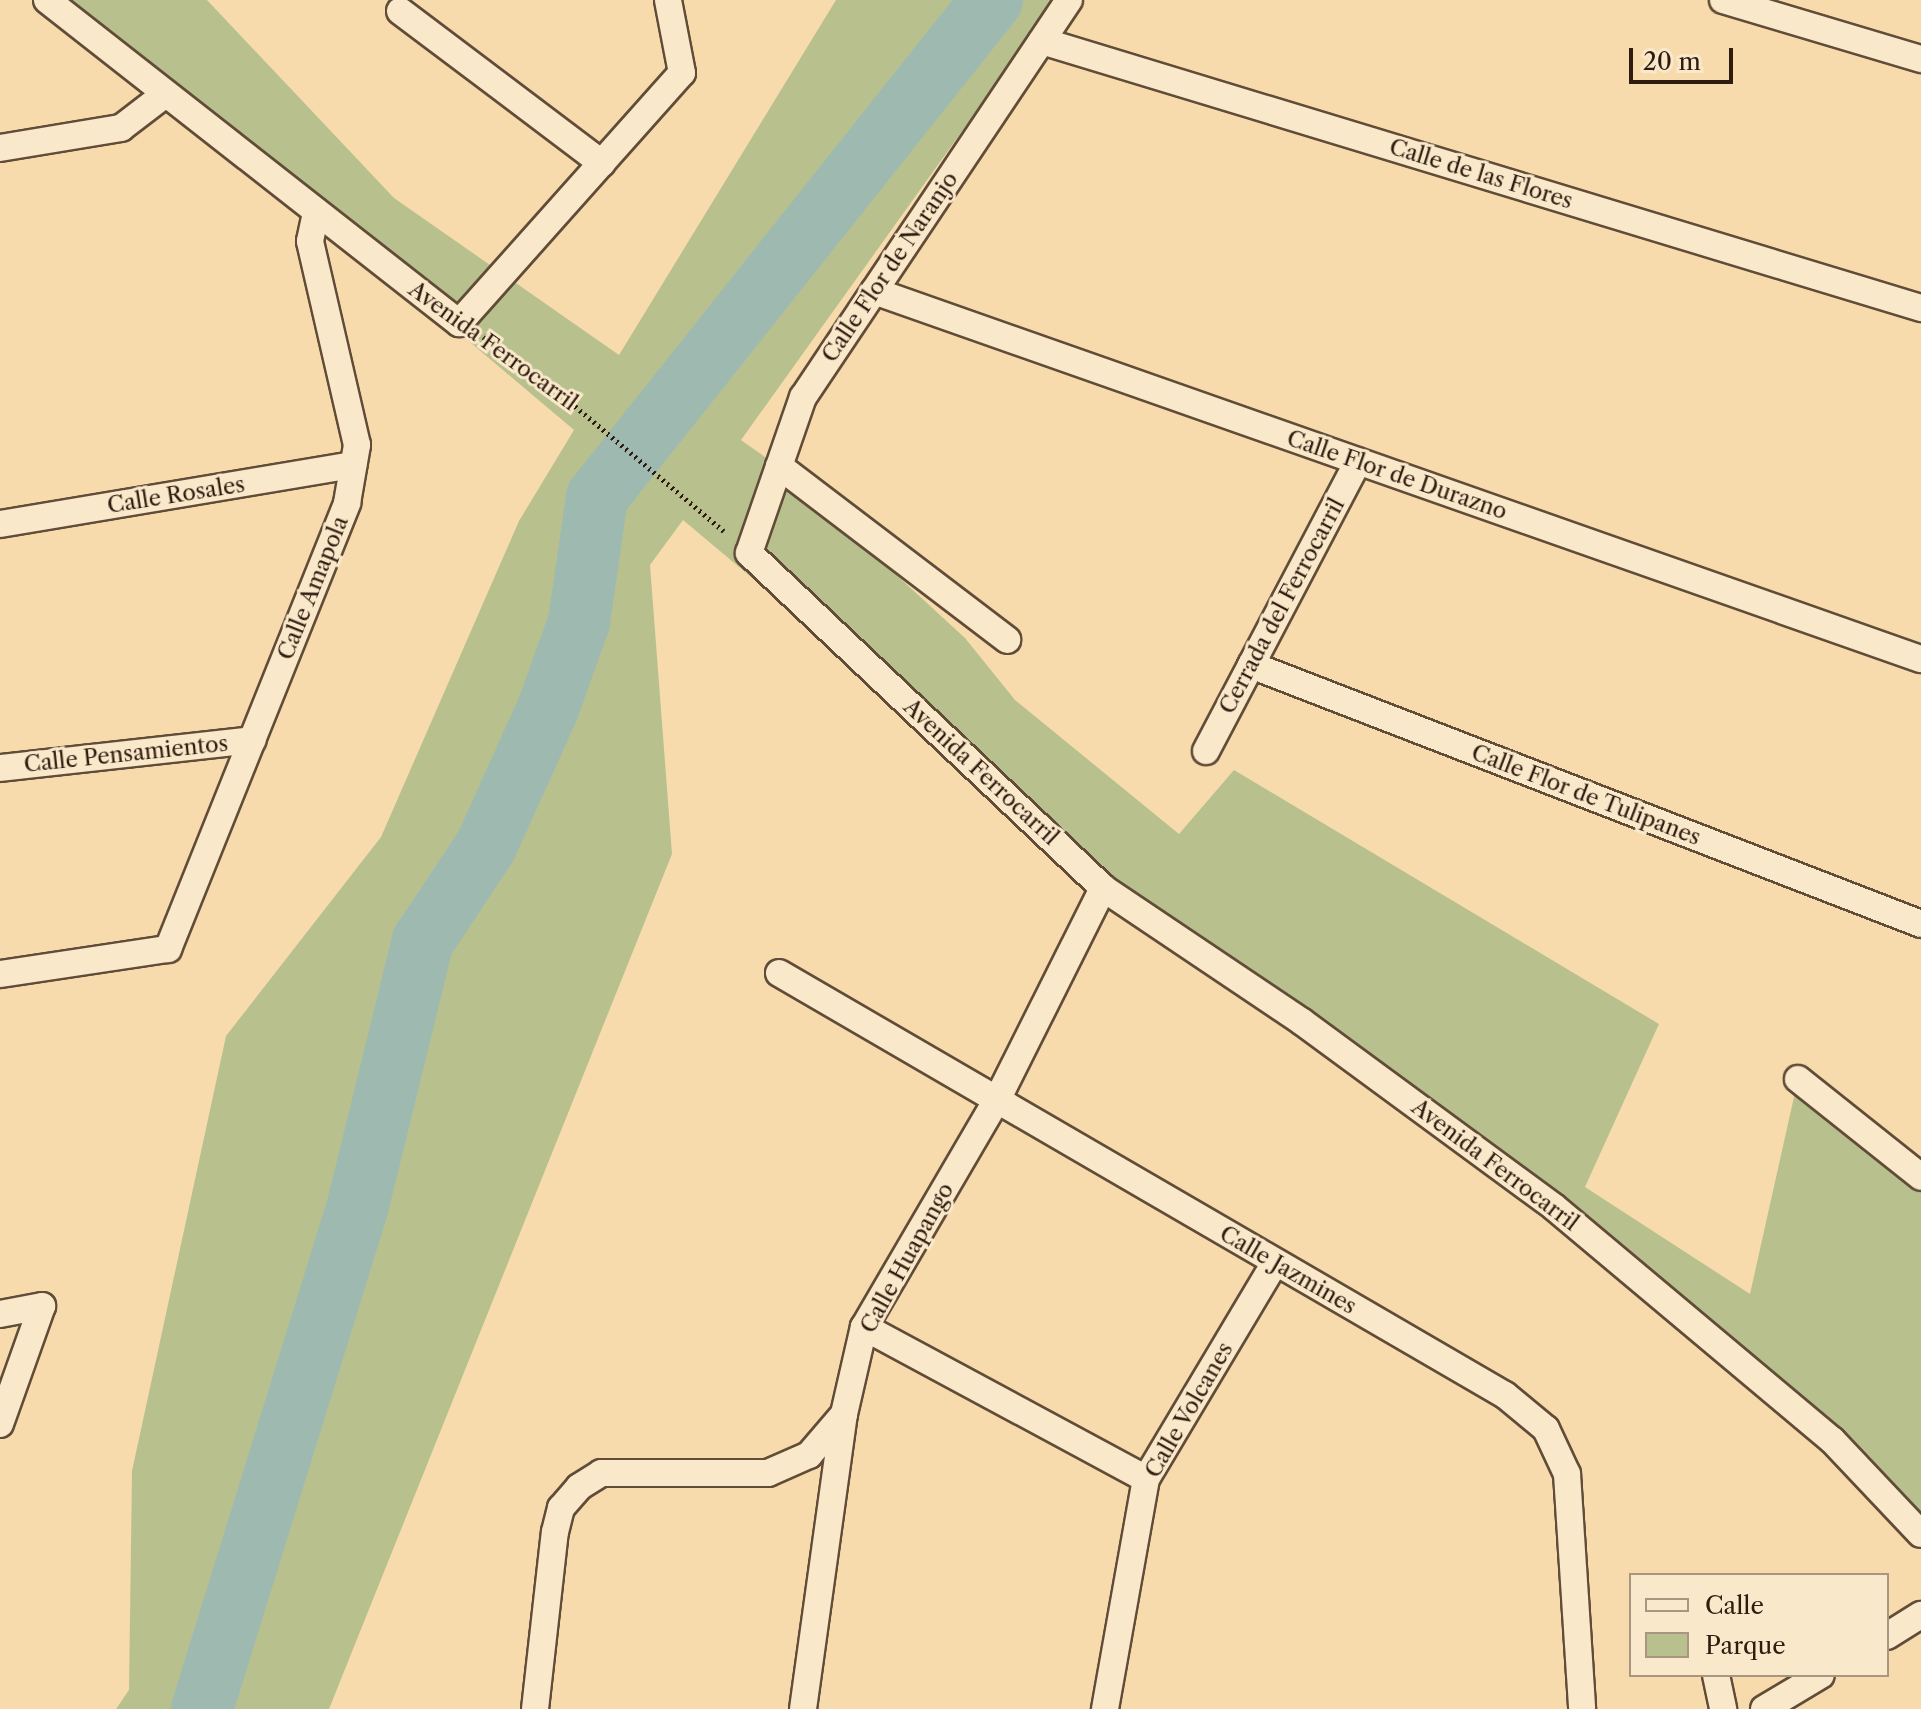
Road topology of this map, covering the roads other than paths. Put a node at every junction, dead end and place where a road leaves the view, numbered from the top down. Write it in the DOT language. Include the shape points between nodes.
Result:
graph roads {
  1 [pos="47,0"];
  2 [pos="668,0"];
  3 [pos="1069,0"];
  4 [pos="1723,0"];
  5 [pos="400,11"];
  6 [pos="1042,41"];
  7 [pos="1921,59"];
  8 [pos="164,95"];
  9 [pos="0,148"];
  10 [pos="602,163"];
  11 [pos="316,212"];
  12 [pos="874,291"];
  13 [pos="1921,308"];
  14 [pos="1358,461"];
  15 [pos="353,465"];
  16 [pos="779,466"];
  17 [pos="0,524"];
  18 [pos="749,553"];
  19 [pos="1007,640"];
  20 [pos="1921,659"];
  21 [pos="1251,665"];
  22 [pos="252,740"];
  23 [pos="1206,751"];
  24 [pos="0,768"];
  25 [pos="1103,888"];
  26 [pos="1921,924"];
  27 [pos="779,973"];
  28 [pos="0,974"];
  29 [pos="1798,1079"];
  30 [pos="998,1098"];
  31 [pos="1921,1177"];
  32 [pos="1275,1263"];
  33 [pos="0,1314"];
  34 [pos="864,1327"];
  35 [pos="844,1414"];
  36 [pos="0,1424"];
  37 [pos="1146,1479"];
  38 [pos="1921,1534"];
  39 [pos="1921,1615"];
  40 [pos="1889,1635"];
  41 [pos="1716,1677"];
  42 [pos="1818,1677"];
  43 [pos="535,1709"];
  44 [pos="803,1709"];
  45 [pos="1105,1709"];
  46 [pos="1582,1709"];
  47 [pos="1723,1709"];
  48 [pos="1764,1709"];
  1 -- 8 [label="street, Avenida Ferrocarril"];
  2 -- 10 [label="street" via="682,73"];
  3 -- 6 [label="street, Calle Flor de Naranjo"];
  4 -- 7 [label="street"];
  5 -- 10 [label="street"];
  6 -- 12 [label="street, Calle Flor de Naranjo"];
  6 -- 13 [label="street, Calle de las Flores"];
  8 -- 9 [label="street" via="121,128"];
  8 -- 11 [label="street, Avenida Ferrocarril"];
  10 -- 11 [label="street, Avenida Ferrocarril" via="459,323"];
  11 -- 15 [label="street, Calle Amapola" via="310,241 357,445"];
  12 -- 14 [label="street, Calle Flor de Durazno"];
  12 -- 16 [label="street, Calle Flor de Naranjo" via="803,397"];
  14 -- 20 [label="street, Calle Flor de Durazno"];
  14 -- 21 [label="street, Cerrada del Ferrocarril"];
  15 -- 17 [label="street, Calle Rosales"];
  15 -- 22 [label="street, Calle Amapola" via="347,503"];
  16 -- 18 [label="street, Calle Flor de Naranjo"];
  16 -- 19 [label="street"];
  18 -- 25 [label="street, Avenida Ferrocarril"];
  21 -- 23 [label="street, Cerrada del Ferrocarril"];
  21 -- 26 [label="street, Calle Flor de Tulipanes"];
  22 -- 24 [label="street, Calle Pensamientos"];
  22 -- 28 [label="street, Calle Amapola" via="168,949"];
  25 -- 30 [label="street, Calle Huapango"];
  25 -- 38 [label="street, Avenida Ferrocarril" via="1301,1021 1554,1207 1832,1440"];
  27 -- 30 [label="street, Calle Jazmines"];
  29 -- 31 [label="street"];
  30 -- 32 [label="street, Calle Jazmines"];
  30 -- 34 [label="street, Calle Huapango"];
  32 -- 37 [label="street, Calle Volcanes"];
  32 -- 46 [label="street, Calle Jazmines" via="1505,1395 1546,1429 1567,1474"];
  33 -- 36 [label="street" via="42,1306"];
  34 -- 35 [label="street, Calle Huapango"];
  34 -- 37 [label="street"];
  35 -- 43 [label="street" via="809,1455 768,1473 601,1473 579,1487 561,1508 555,1532"];
  35 -- 44 [label="street, Calle Huapango"];
  37 -- 45 [label="street, Calle Volcanes"];
  39 -- 40 [label="street"];
  41 -- 47 [label="street"];
  42 -- 48 [label="street"];
}
